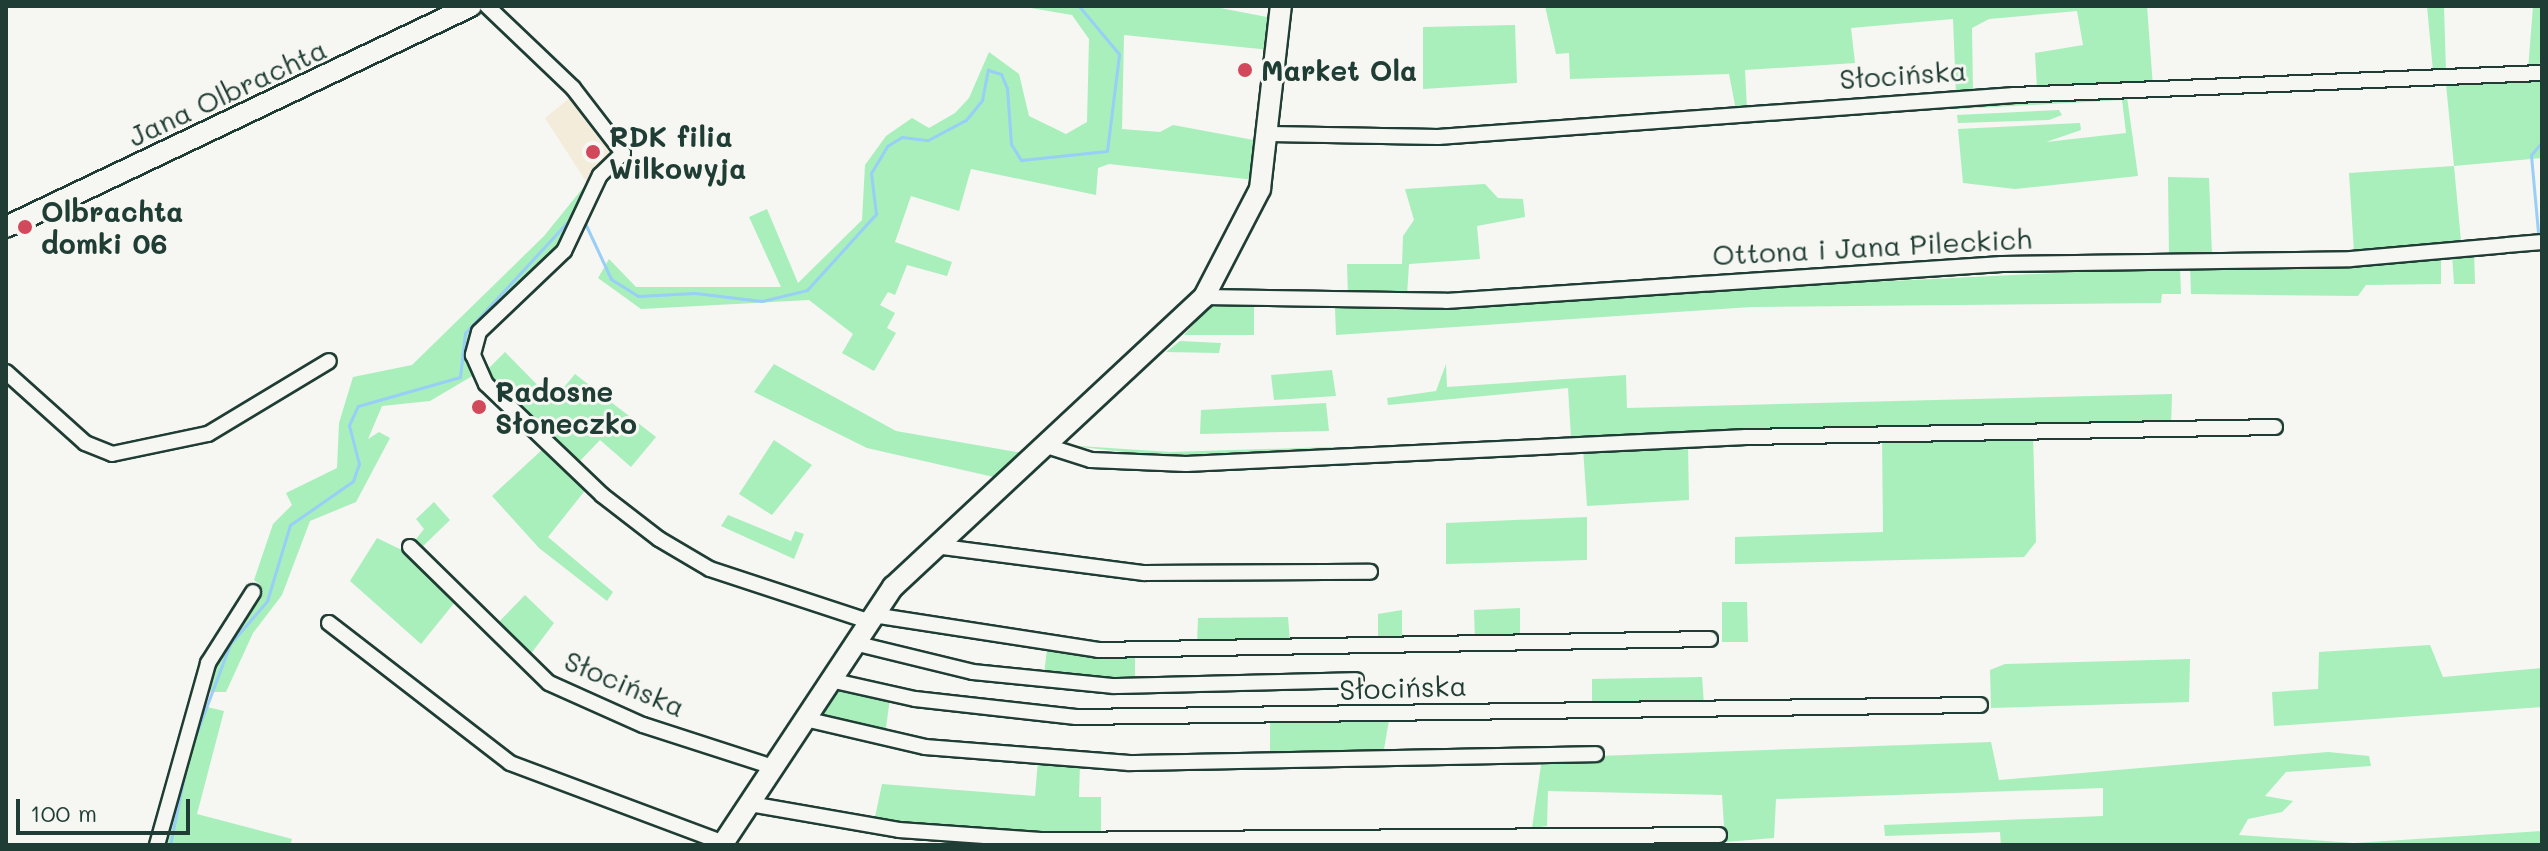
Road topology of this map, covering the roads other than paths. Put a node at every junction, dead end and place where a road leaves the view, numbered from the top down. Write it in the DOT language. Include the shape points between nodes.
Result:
graph roads {
  1 [pos="471,6"];
  2 [pos="487,6"];
  3 [pos="1281,6"];
  4 [pos="2542,73"];
  5 [pos="1270,134"];
  6 [pos="6,227"];
  7 [pos="2542,242"];
  8 [pos="1204,297"];
  9 [pos="329,361"];
  10 [pos="6,372"];
  11 [pos="2275,427"];
  12 [pos="1047,446"];
  13 [pos="935,546"];
  14 [pos="410,547"];
  15 [pos="1370,572"];
  16 [pos="253,592"];
  17 [pos="871,618"];
  18 [pos="329,623"];
  19 [pos="1710,639"];
  20 [pos="854,643"];
  21 [pos="830,680"];
  22 [pos="1356,680"];
  23 [pos="1980,705"];
  24 [pos="805,719"];
  25 [pos="1596,754"];
  26 [pos="773,767"];
  27 [pos="750,804"];
  28 [pos="1719,835"];
  29 [pos="723,844"];
  30 [pos="157,845"];
  1 -- 6 [label="street, Jana Olbrachta"];
  2 -- 17 [label="street" via="573,88 623,153 600,175 564,251 479,332 473,355 486,384 602,495 659,539 710,569"];
  3 -- 5 [label="street"];
  4 -- 5 [label="street, Słocińska" via="2014,95 1438,137"];
  5 -- 8 [label="street" via="1252,212"];
  7 -- 8 [label="street, Ottona i Jana Pileckich" via="2351,259 2002,264 1446,301"];
  8 -- 12 [label="street"];
  9 -- 10 [label="street" via="208,434 112,454 85,443"];
  11 -- 12 [label="street" via="1761,436 1186,464 1091,460"];
  12 -- 13 [label="street"];
  13 -- 15 [label="street" via="1144,573"];
  13 -- 17 [label="street"];
  14 -- 26 [label="street, Słocińska" via="549,683 643,725"];
  16 -- 30 [label="street" via="208,663"];
  17 -- 19 [label="street" via="1098,650"];
  17 -- 20 [label="street"];
  18 -- 29 [label="street" via="422,702 510,763"];
  20 -- 21 [label="street"];
  20 -- 22 [label="street" via="973,672 1114,686"];
  21 -- 23 [label="street, Słocińska" via="915,699 1076,717"];
  21 -- 24 [label="street"];
  24 -- 25 [label="street" via="925,747 1129,763"];
  24 -- 26 [label="street"];
  26 -- 27 [label="street"];
  27 -- 28 [label="street" via="899,830 1041,840"];
  27 -- 29 [label="street"];
}
